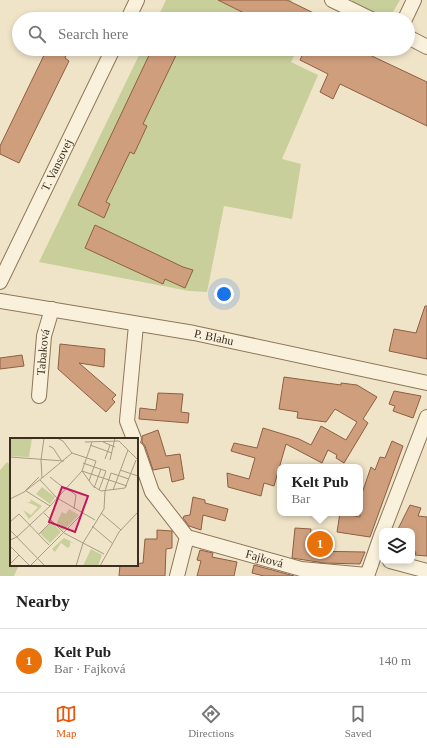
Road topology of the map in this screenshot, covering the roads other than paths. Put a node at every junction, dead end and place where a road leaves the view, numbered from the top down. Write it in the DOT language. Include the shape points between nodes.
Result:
graph roads {
  1 [pos="137,0"];
  2 [pos="332,0"];
  3 [pos="414,0"];
  4 [pos="131,12"];
  5 [pos="357,12"];
  6 [pos="408,12"];
  7 [pos="415,41"];
  8 [pos="427,47"];
  9 [pos="110,56"];
  10 [pos="0,282"];
  11 [pos="0,301"];
  12 [pos="52,310"];
  13 [pos="136,325"];
  14 [pos="427,383"];
  15 [pos="39,396"];
  16 [pos="427,417"];
  17 [pos="134,438"];
  18 [pos="138,452"];
  19 [pos="384,528"];
  20 [pos="187,537"];
  21 [pos="378,558"];
  22 [pos="401,564"];
  23 [pos="427,571"];
  24 [pos="367,575"];
  25 [pos="177,576"];
  1 -- 4 [label="street"];
  2 -- 5 [label="street"];
  3 -- 6 [label="street"];
  7 -- 8 [label="street"];
  9 -- 10 [label="street, T. Vansovej"];
  11 -- 12 [label="street, P. Blahu"];
  12 -- 13 [label="street, P. Blahu"];
  12 -- 15 [label="street, Tabaková" via="44,336"];
  13 -- 14 [label="street, P. Blahu" via="194,333"];
  13 -- 17 [label="street" via="127,420"];
  16 -- 19 [label="street"];
  18 -- 20 [label="street" via="152,492"];
  20 -- 24 [label="street, Fajková" via="301,569"];
  20 -- 25 [label="street"];
  21 -- 24 [label="street"];
  22 -- 23 [label="street"];
}
